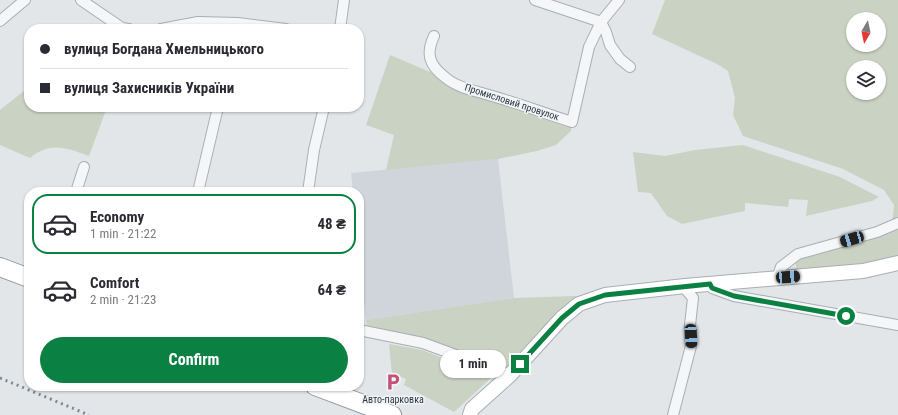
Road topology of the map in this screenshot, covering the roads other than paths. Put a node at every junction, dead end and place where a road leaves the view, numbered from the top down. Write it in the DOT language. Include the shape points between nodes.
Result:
graph roads {
  1 [pos="24,0"];
  2 [pos="81,0"];
  3 [pos="344,0"];
  4 [pos="535,0"];
  5 [pos="619,0"];
  6 [pos="0,21"];
  7 [pos="600,22"];
  8 [pos="116,24"];
  9 [pos="187,24"];
  10 [pos="218,24"];
  11 [pos="341,24"];
  12 [pos="434,36"];
  13 [pos="630,68"];
  14 [pos="217,112"];
  15 [pos="323,112"];
  16 [pos="84,168"];
  17 [pos="78,187"];
  18 [pos="199,187"];
  19 [pos="309,187"];
  20 [pos="898,223"];
  21 [pos="898,263"];
  22 [pos="0,267"];
  23 [pos="24,276"];
  24 [pos="777,278"];
  25 [pos="710,284"];
  26 [pos="685,286"];
  27 [pos="898,325"];
  28 [pos="364,331"];
  29 [pos="510,375"];
  30 [pos="328,391"];
  31 [pos="392,415"];
  32 [pos="470,415"];
  33 [pos="673,415"];
  1 -- 6 [label="street"];
  2 -- 8 [label="street"];
  3 -- 11 [label="street"];
  4 -- 7 [label="street"];
  5 -- 7 [label="street, Промисловий провулок"];
  7 -- 12 [label="street, Промисловий провулок" via="589,47 572,122 465,88 447,79 435,67 429,55"];
  7 -- 13 [label="street" via="610,45"];
  9 -- 10 [label="street"];
  14 -- 18 [label="street"];
  15 -- 19 [label="street"];
  16 -- 17 [label="street"];
  20 -- 24 [label="street" via="877,232 798,254 781,267"];
  21 -- 24 [label="street" via="863,271"];
  22 -- 23 [label="highway"];
  24 -- 25 [label="street"];
  25 -- 26 [label="street"];
  25 -- 27 [label="street" via="712,288 734,296"];
  26 -- 29 [label="street" via="605,295 579,304 562,318"];
  26 -- 33 [label="street" via="693,298 691,346"];
  28 -- 29 [label="street" via="423,343"];
  29 -- 32 [label="street" via="472,409"];
  30 -- 31 [label="highway"];
}
